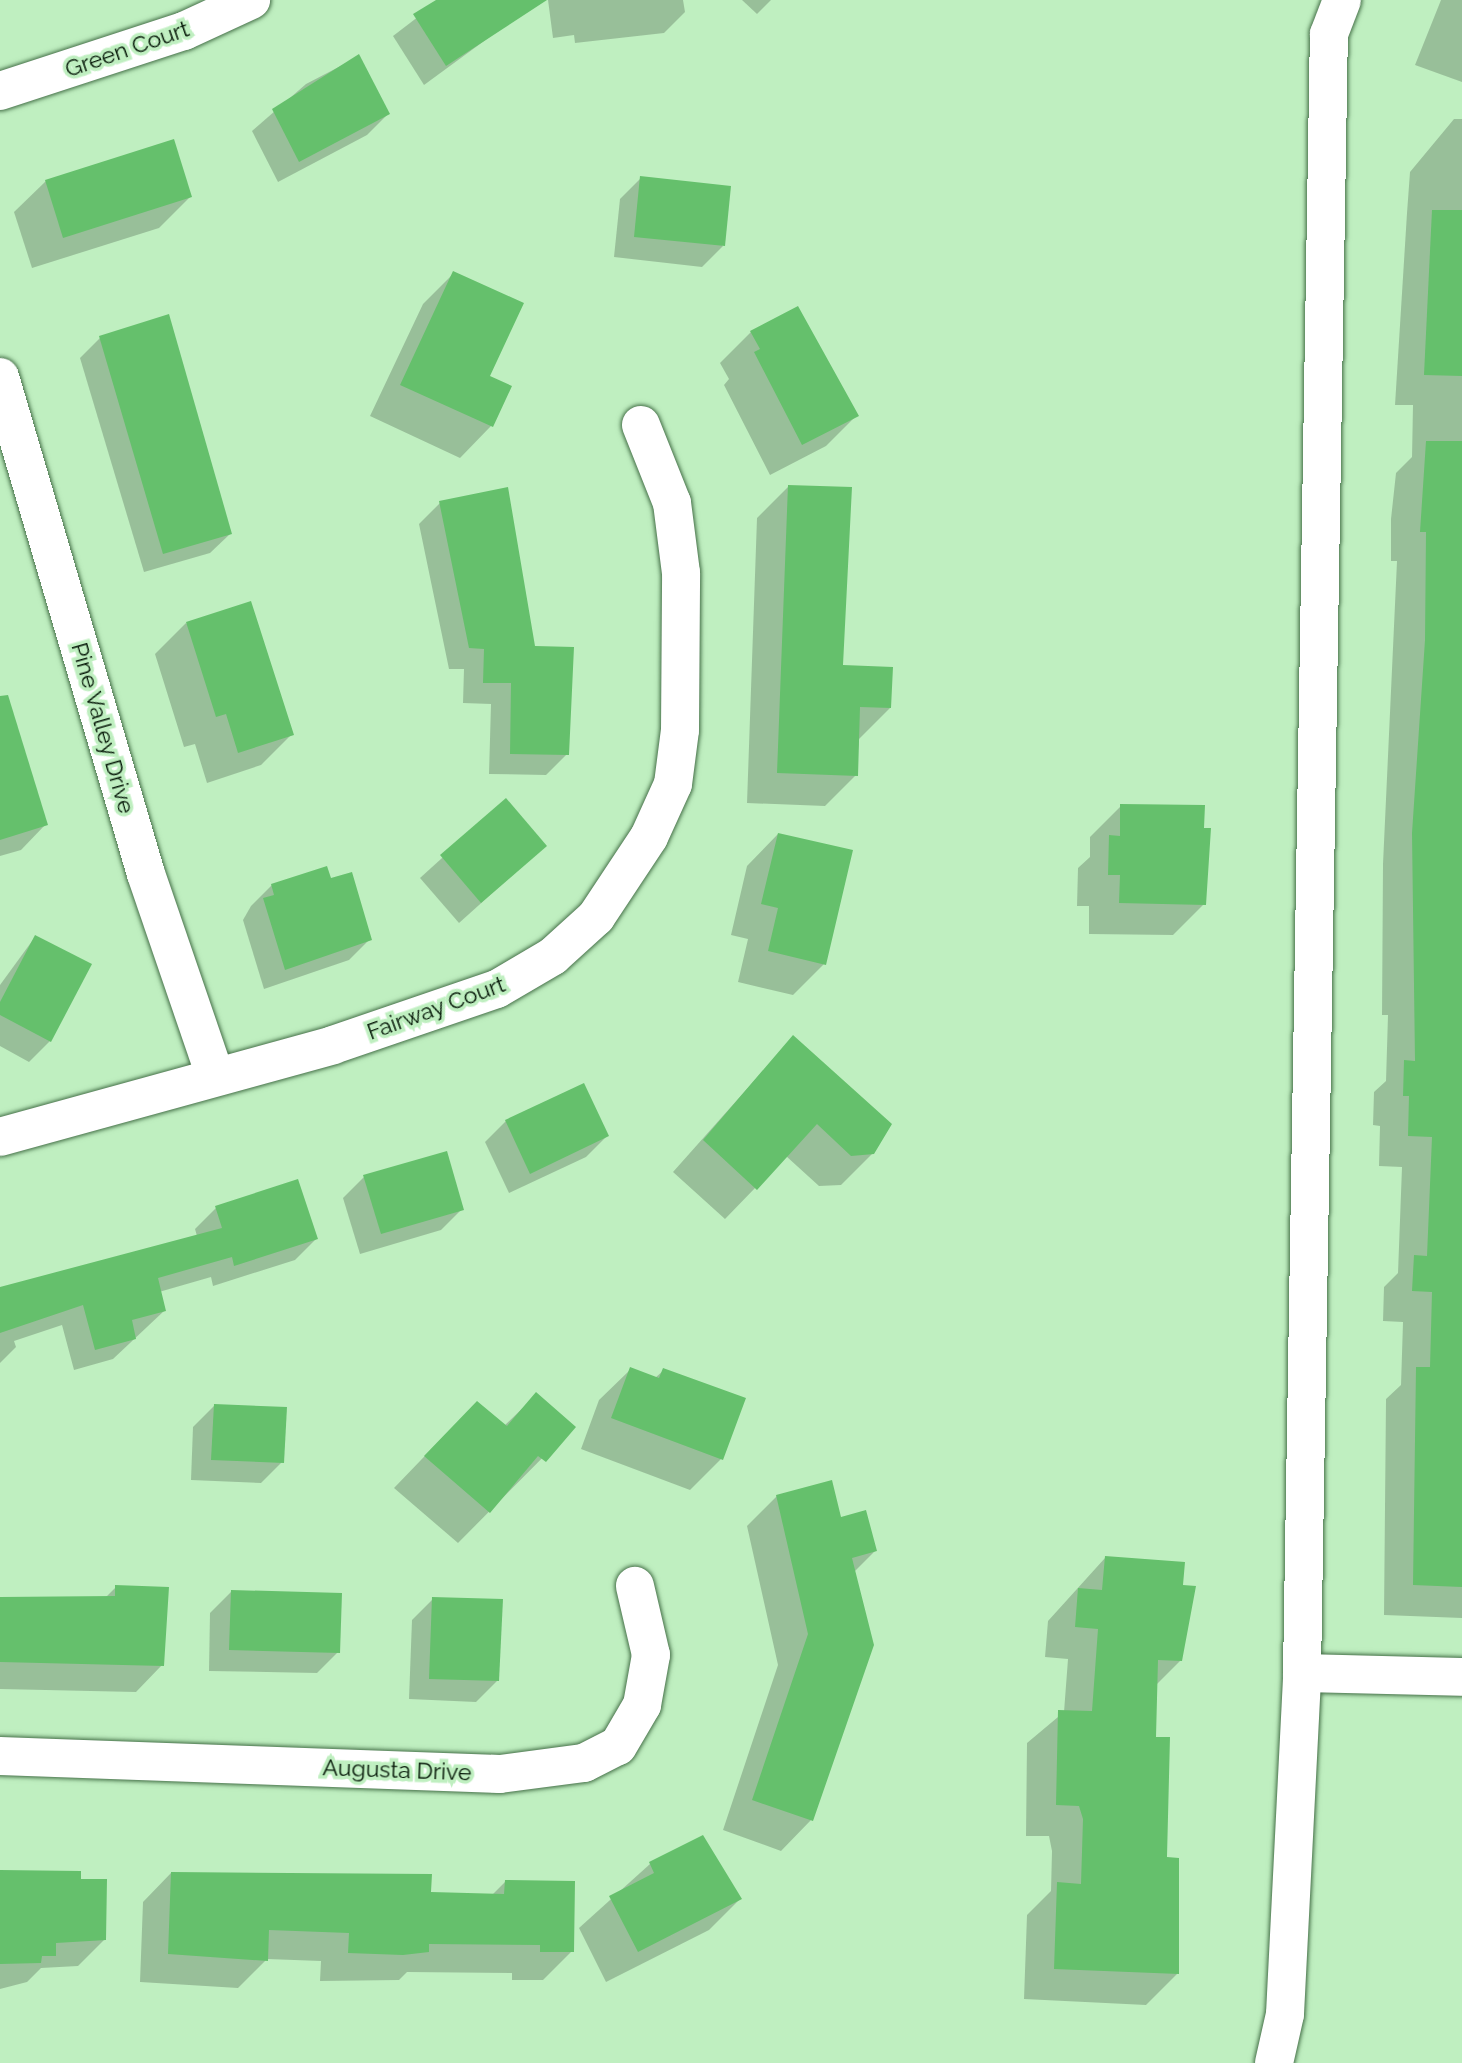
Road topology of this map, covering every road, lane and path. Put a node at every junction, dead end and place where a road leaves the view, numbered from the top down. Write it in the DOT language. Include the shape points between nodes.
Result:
graph roads {
  1 [pos="251,0"];
  2 [pos="1342,0"];
  3 [pos="0,91"];
  4 [pos="0,377"];
  5 [pos="641,425"];
  6 [pos="215,1076"];
  7 [pos="0,1137"];
  8 [pos="635,1586"];
  9 [pos="1302,1673"];
  10 [pos="1462,1677"];
  11 [pos="0,1756"];
  12 [pos="1274,2063"];
  1 -- 3 [label="street, Green Court" via="184,32"];
  2 -- 9 [label="street" via="1329,48"];
  4 -- 6 [label="street, Pine Valley Drive" via="146,874"];
  5 -- 6 [label="street, Fairway Court" via="672,503 684,686 673,784 624,879 553,956 497,989 333,1045"];
  6 -- 7 [label="street, Fairway Court"];
  8 -- 11 [label="street, Augusta Drive" via="650,1655 642,1705 618,1746 584,1763 500,1774"];
  9 -- 10 [label="street"];
  9 -- 12 [label="street" via="1285,2014"];
}
